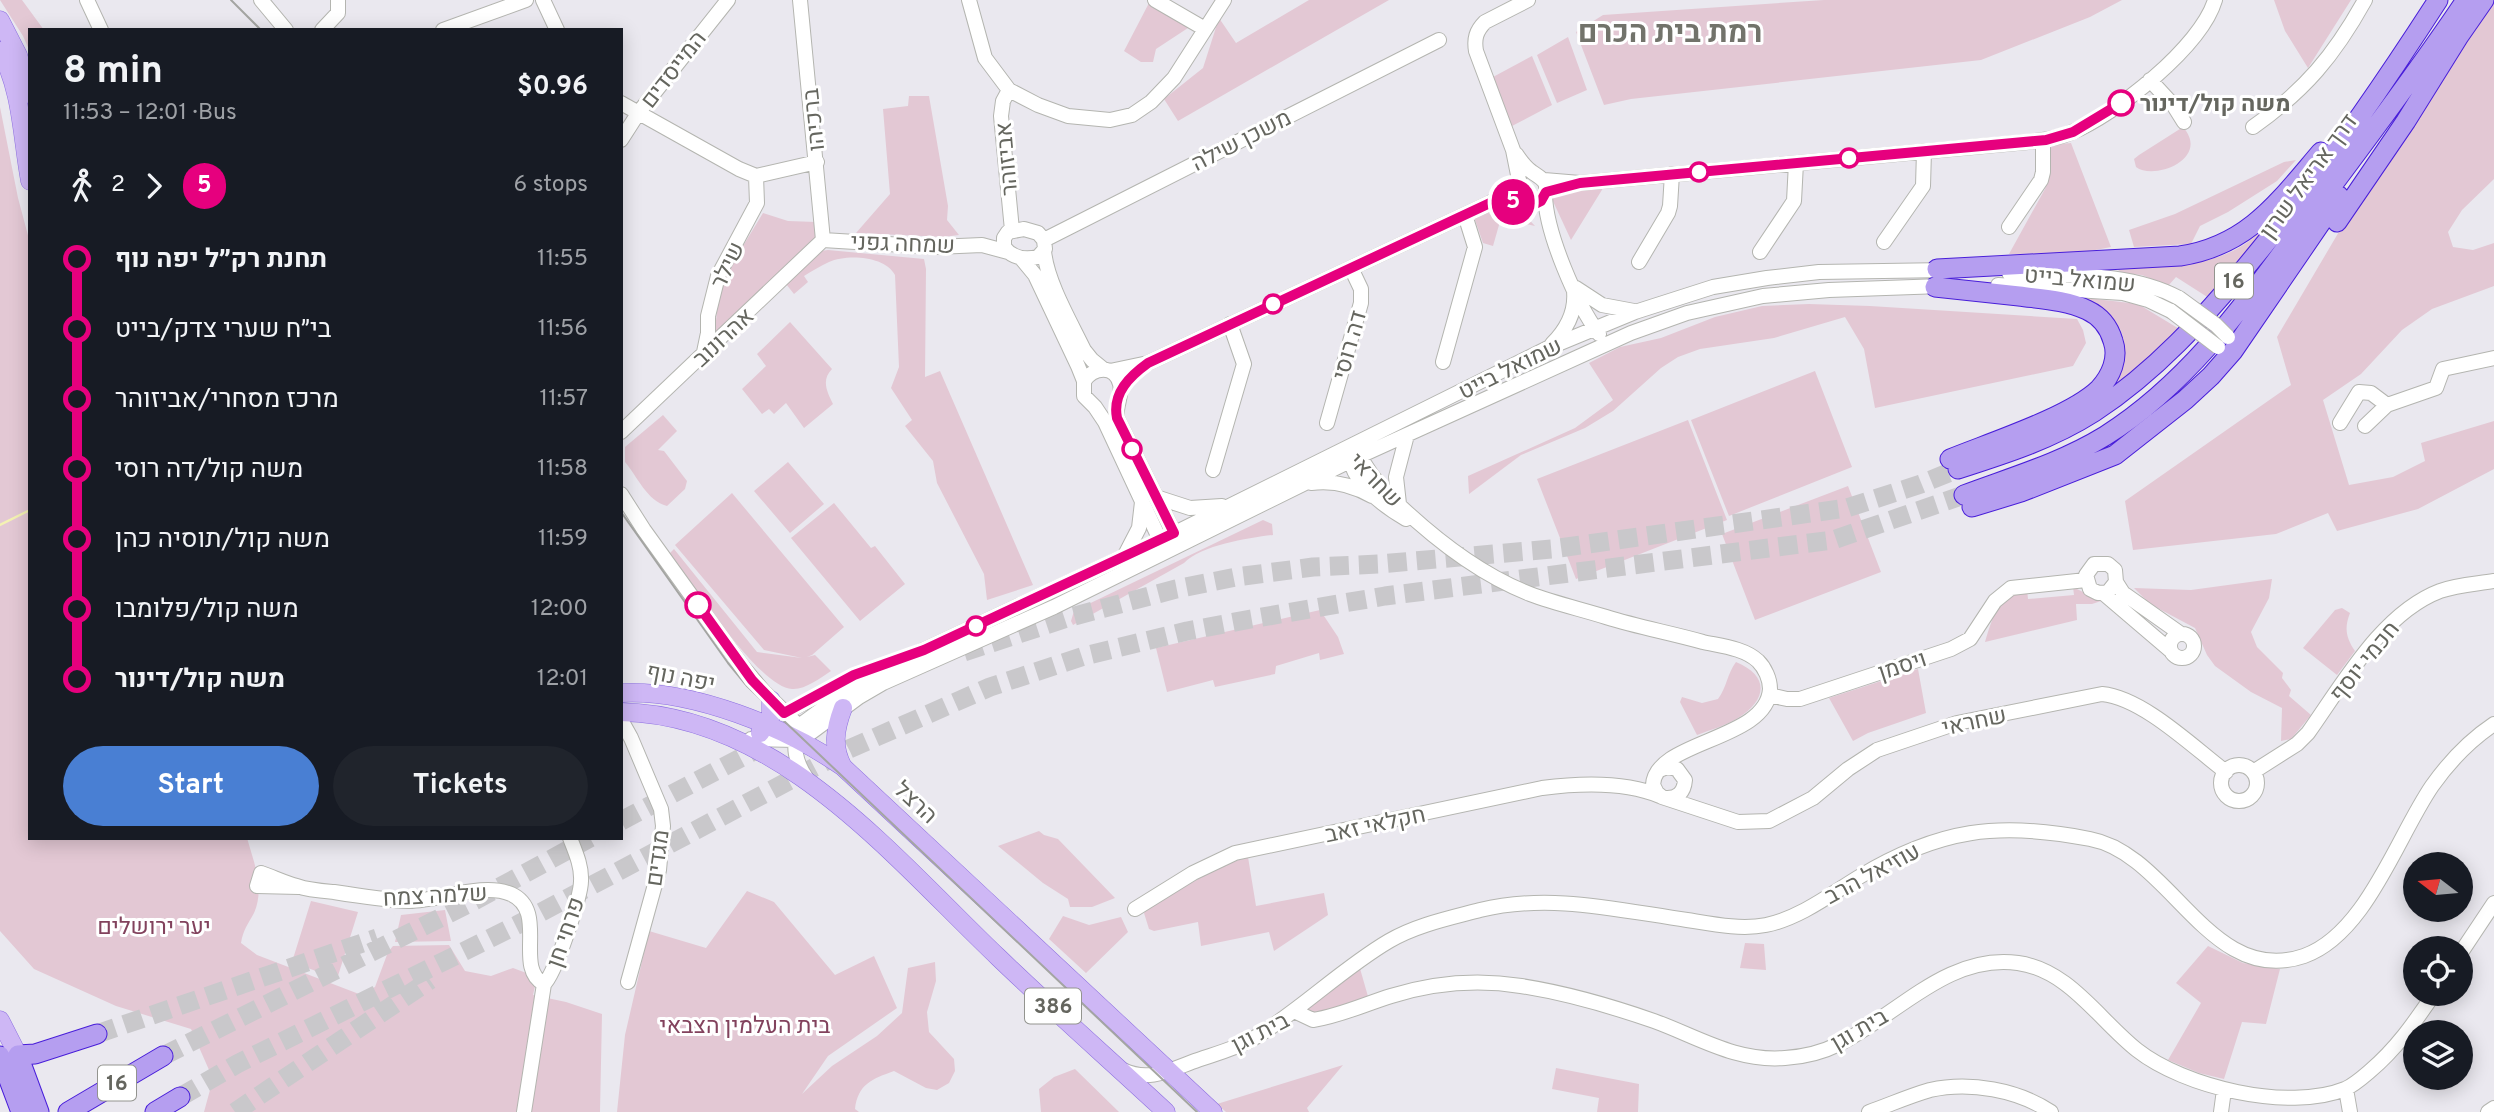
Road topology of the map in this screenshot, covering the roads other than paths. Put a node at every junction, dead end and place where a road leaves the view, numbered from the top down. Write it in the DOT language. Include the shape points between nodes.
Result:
graph roads {
  1 [pos="87,0"];
  2 [pos="261,0"];
  3 [pos="338,0"];
  4 [pos="526,0"];
  5 [pos="543,0"];
  6 [pos="728,0"];
  7 [pos="800,0"];
  8 [pos="969,0"];
  9 [pos="1155,0"];
  10 [pos="1224,0"];
  11 [pos="1528,0"];
  12 [pos="2215,0"];
  13 [pos="2365,0"];
  14 [pos="2438,0"];
  15 [pos="2484,0"];
  16 [pos="2462,5"];
  17 [pos="495,6"];
  18 [pos="0,20"];
  19 [pos="100,28"];
  20 [pos="284,28"];
  21 [pos="324,28"];
  22 [pos="447,28"];
  23 [pos="556,28"];
  24 [pos="1205,29"];
  25 [pos="2459,36"];
  26 [pos="1439,40"];
  27 [pos="0,51"];
  28 [pos="2401,58"];
  29 [pos="2150,80"];
  30 [pos="28,88"];
  31 [pos="1009,90"];
  32 [pos="623,104"];
  33 [pos="639,112"];
  34 [pos="2184,122"];
  35 [pos="2253,127"];
  36 [pos="623,137"];
  37 [pos="2043,140"];
  38 [pos="1513,150"];
  39 [pos="1924,152"];
  40 [pos="817,162"];
  41 [pos="1796,163"];
  42 [pos="28,168"];
  43 [pos="1672,174"];
  44 [pos="756,176"];
  45 [pos="1518,182"];
  46 [pos="1542,185"];
  47 [pos="1490,203"];
  48 [pos="1528,203"];
  49 [pos="1465,215"];
  50 [pos="2009,227"];
  51 [pos="1551,230"];
  52 [pos="823,240"];
  53 [pos="1884,242"];
  54 [pos="1011,245"];
  55 [pos="1044,245"];
  56 [pos="2303,250"];
  57 [pos="1760,252"];
  58 [pos="1639,262"];
  59 [pos="1351,268"];
  60 [pos="1936,278"];
  61 [pos="1574,286"];
  62 [pos="1635,312"];
  63 [pos="1230,324"];
  64 [pos="1595,328"];
  65 [pos="1608,342"];
  66 [pos="2226,345"];
  67 [pos="1548,348"];
  68 [pos="703,357"];
  69 [pos="2494,358"];
  70 [pos="1443,362"];
  71 [pos="1148,363"];
  72 [pos="1107,370"];
  73 [pos="1084,381"];
  74 [pos="1119,394"];
  75 [pos="2387,405"];
  76 [pos="1095,407"];
  77 [pos="1327,423"];
  78 [pos="2340,423"];
  79 [pos="2365,426"];
  80 [pos="623,430"];
  81 [pos="1408,435"];
  82 [pos="1353,455"];
  83 [pos="2115,455"];
  84 [pos="1213,470"];
  85 [pos="1306,484"];
  86 [pos="623,497"];
  87 [pos="1149,499"];
  88 [pos="1378,500"];
  89 [pos="1237,503"];
  90 [pos="1400,505"];
  91 [pos="1167,536"];
  92 [pos="1435,536"];
  93 [pos="1172,549"];
  94 [pos="1124,557"];
  95 [pos="2086,580"];
  96 [pos="2494,581"];
  97 [pos="2116,582"];
  98 [pos="2103,593"];
  99 [pos="2181,634"];
  100 [pos="924,650"];
  101 [pos="2171,652"];
  102 [pos="623,693"];
  103 [pos="1769,695"];
  104 [pos="843,708"];
  105 [pos="623,712"];
  106 [pos="647,714"];
  107 [pos="773,714"];
  108 [pos="623,724"];
  109 [pos="2494,724"];
  110 [pos="801,734"];
  111 [pos="723,735"];
  112 [pos="631,738"];
  113 [pos="751,738"];
  114 [pos="1707,742"];
  115 [pos="843,767"];
  116 [pos="1660,770"];
  117 [pos="2225,772"];
  118 [pos="2253,772"];
  119 [pos="807,779"];
  120 [pos="1684,780"];
  121 [pos="1629,786"];
  122 [pos="1663,797"];
  123 [pos="1723,818"];
  124 [pos="571,840"];
  125 [pos="299,887"];
  126 [pos="2494,904"];
  127 [pos="1135,909"];
  128 [pos="2472,936"];
  129 [pos="628,982"];
  130 [pos="544,984"];
  131 [pos="2425,1006"];
  132 [pos="1294,1011"];
  133 [pos="0,1020"];
  134 [pos="97,1034"];
  135 [pos="4,1056"];
  136 [pos="163,1056"];
  137 [pos="1116,1066"];
  138 [pos="1166,1069"];
  139 [pos="2346,1089"];
  140 [pos="2224,1090"];
  141 [pos="180,1097"];
  142 [pos="2494,1108"];
  143 [pos="70,1111"];
  144 [pos="21,1112"];
  145 [pos="39,1112"];
  146 [pos="155,1112"];
  147 [pos="524,1112"];
  148 [pos="1166,1112"];
  149 [pos="1213,1112"];
  150 [pos="1869,1112"];
  151 [pos="2051,1112"];
  152 [pos="2221,1112"];
  153 [pos="2350,1112"];
  154 [pos="2488,1112"];
  1 -- 19 [label="street"];
  2 -- 20 [label="street"];
  3 -- 21 [label="street" via="338,13"];
  4 -- 17 [label="street"];
  5 -- 23 [label="street"];
  6 -- 33 [label="street, המייסדים"];
  7 -- 40 [label="street, ברכיהו"];
  8 -- 31 [label="street" via="985,58"];
  9 -- 24 [label="street"];
  10 -- 24 [label="street"];
  11 -- 38 [label="street" via="1485,22 1475,43"];
  12 -- 29 [label="street" via="2199,31"];
  13 -- 35 [label="street" via="2305,87"];
  14 -- 28 [label="highway, דרך אריאל שרון / 16"];
  15 -- 25 [label="highway"];
  16 -- 56 [label="highway"];
  16 -- 83 [label="highway, דרך אריאל שרון / 16" via="2249,298 2199,356 2107,435 1968,501 2021,492"];
  17 -- 22 [label="street"];
  18 -- 30 [label="main road"];
  24 -- 31 [label="street" via="1174,78 1151,102 1125,118 1068,116"];
  25 -- 56 [label="highway"];
  25 -- 83 [label="highway" via="2247,353 2222,382 2168,426"];
  26 -- 55 [label="street, משכן שילה"];
  27 -- 42 [label="main road" via="18,104"];
  28 -- 60 [label="highway" via="2271,208 2245,232 2223,244 2180,256"];
  28 -- 60 [label="highway, דרך אריאל שרון / 16" via="2293,210 2188,334 2118,395 2060,432 2017,450 1954,464 2097,391 2114,365 2114,344 2104,322 2073,305"];
  29 -- 34 [label="street"];
  29 -- 37 [label="street" via="2079,129"];
  31 -- 54 [label="street, אביזוהר" via="1001,116"];
  32 -- 33 [label="street"];
  33 -- 36 [label="street, המייסדים"];
  33 -- 44 [label="street"];
  37 -- 39 [label="street"];
  37 -- 50 [label="street" via="2041,180"];
  38 -- 45 [label="street"];
  38 -- 46 [label="street"];
  39 -- 41 [label="street"];
  39 -- 53 [label="street" via="1923,187"];
  40 -- 44 [label="street"];
  40 -- 52 [label="street, ברכיהו"];
  41 -- 43 [label="street"];
  41 -- 57 [label="street" via="1794,201"];
  43 -- 46 [label="street"];
  43 -- 58 [label="street" via="1668,213"];
  44 -- 68 [label="street, שילר" via="757,203 718,276"];
  45 -- 46 [label="street" via="1525,175"];
  45 -- 47 [label="street"];
  45 -- 48 [label="street" via="1518,195"];
  46 -- 48 [label="street" via="1539,202"];
  46 -- 51 [label="street"];
  47 -- 48 [label="street"];
  47 -- 49 [label="street"];
  48 -- 51 [label="street"];
  49 -- 59 [label="street"];
  49 -- 70 [label="street" via="1475,247"];
  51 -- 61 [label="street"];
  52 -- 54 [label="street, שמחה גפני" via="936,247"];
  52 -- 68 [label="street, אהרונוב"];
  54 -- 55 [label="street, משכן שילה" via="1038,257"];
  54 -- 55 [label="street, שמחה גפני" via="1031,231"];
  54 -- 73 [label="street, אביזוהר" via="1035,275"];
  55 -- 72 [label="street, אביזוהר" via="1052,281 1084,350"];
  56 -- 66 [label="highway"];
  59 -- 63 [label="street"];
  59 -- 77 [label="street, דה רוסי" via="1361,289 1361,303"];
  60 -- 62 [label="street, שמואל בייט" via="1819,272 1713,287"];
  60 -- 65 [label="street, שמואל בייט" via="1763,296 1687,313"];
  60 -- 66 [label="street, שמואל בייט, bridge" via="2110,291 2175,305"];
  61 -- 62 [label="street" via="1602,305"];
  61 -- 64 [label="street"];
  61 -- 67 [label="street" via="1570,318"];
  62 -- 64 [label="street, שמואל בייט"];
  63 -- 71 [label="street"];
  63 -- 84 [label="street" via="1244,363"];
  64 -- 65 [label="street"];
  64 -- 67 [label="street, שמואל בייט"];
  65 -- 81 [label="street, שמואל בייט"];
  66 -- 83 [label="highway" via="2198,388"];
  67 -- 82 [label="street, שמואל בייט"];
  68 -- 80 [label="street, אהרונוב"];
  69 -- 75 [label="street" via="2443,369 2436,388"];
  71 -- 72 [label="street"];
  71 -- 74 [label="street"];
  72 -- 73 [label="street" via="1092,372"];
  72 -- 74 [label="street, אביזוהר" via="1118,378"];
  73 -- 76 [label="street, אביזוהר" via="1084,396"];
  74 -- 76 [label="street" via="1110,406"];
  74 -- 87 [label="street, אביזוהר" via="1117,418"];
  75 -- 78 [label="street" via="2371,393 2359,392"];
  75 -- 79 [label="street"];
  76 -- 87 [label="street, אביזוהר"];
  81 -- 82 [label="street, שמואל בייט"];
  81 -- 90 [label="street" via="1396,477"];
  82 -- 85 [label="street, שמואל בייט"];
  82 -- 88 [label="street, שחראי"];
  82 -- 89 [label="street, שמואל בייט"];
  82 -- 90 [label="street, שחראי"];
  85 -- 88 [label="street" via="1346,485"];
  85 -- 93 [label="street, שמואל בייט"];
  86 -- 107 [label="street"];
  87 -- 89 [label="street" via="1190,508"];
  87 -- 91 [label="street, אביזוהר"];
  87 -- 94 [label="street"];
  88 -- 92 [label="street, שחראי"];
  89 -- 91 [label="street, שמואל בייט"];
  90 -- 92 [label="street, שחראי"];
  91 -- 93 [label="street"];
  91 -- 94 [label="street, שמואל בייט"];
  92 -- 103 [label="street, שחראי" via="1482,570 1529,594 1748,655 1764,669"];
  93 -- 104 [label="street, שמואל בייט" via="883,683"];
  94 -- 100 [label="street, שמואל בייט"];
  95 -- 97 [label="street" via="2090,567 2103,562 2115,570"];
  95 -- 98 [label="street" via="2090,589"];
  95 -- 103 [label="street, ויסמן" via="2011,588 1995,601 1963,644 1800,699"];
  96 -- 118 [label="street, חכמי יוסף" via="2439,592 2406,612 2378,637 2308,733"];
  97 -- 98 [label="street"];
  97 -- 99 [label="street" via="2133,602"];
  98 -- 101 [label="street"];
  99 -- 101 [label="street" via="2171,640"];
  99 -- 101 [label="street" via="2191,639 2193,650 2185,658"];
  100 -- 107 [label="street" via="854,675"];
  100 -- 110 [label="street, שמואל בייט" via="851,688"];
  102 -- 107 [label="main road, יפה נוף / 386" via="670,696 744,718"];
  103 -- 114 [label="street" via="1752,720"];
  104 -- 110 [label="street, שמואל בייט"];
  104 -- 115 [label="main road" via="835,746"];
  105 -- 106 [label="main road, יפה נוף / 386"];
  106 -- 111 [label="main road, יפה נוף / 386" via="686,721"];
  106 -- 112 [label="street" via="634,724"];
  107 -- 110 [label="main road, יפה נוף / 386"];
  107 -- 113 [label="main road"];
  108 -- 112 [label="street, מגדים"];
  109 -- 132 [label="street, עוזיאל הרב" via="2442,772 2345,927 2318,950 2295,958 2270,961 2233,949 2134,859 2108,844 2042,832 1989,831 1945,838 1898,854 1818,902 1763,926 1730,926 1552,902 1480,910 1388,941"];
  110 -- 113 [label="street"];
  110 -- 115 [label="main road, יפה נוף / 386"];
  110 -- 119 [label="street" via="797,761"];
  111 -- 113 [label="main road"];
  111 -- 119 [label="main road, יפה נוף / 386"];
  112 -- 129 [label="street, מגדים" via="661,809 663,842"];
  114 -- 116 [label="street"];
  114 -- 120 [label="street" via="1688,760"];
  115 -- 138 [label="main road, הרצל / 386"];
  116 -- 120 [label="street" via="1677,769"];
  116 -- 121 [label="street"];
  116 -- 122 [label="street" via="1653,785"];
  117 -- 118 [label="street" via="2242,765"];
  117 -- 118 [label="street" via="2222,788 2228,797 2240,801 2256,790"];
  117 -- 123 [label="street, שחראי" via="2132,705 2110,695 2088,695 1957,723 1877,750 1813,797 1769,821"];
  119 -- 137 [label="main road, 386"];
  120 -- 122 [label="street" via="1680,794"];
  120 -- 123 [label="street, שחראי" via="1687,792 1698,803"];
  121 -- 122 [label="street, שחראי"];
  121 -- 127 [label="street, חקלאי זאב" via="1542,788 1235,853"];
  122 -- 123 [label="street, שחראי"];
  124 -- 130 [label="street, פרחי חן" via="582,878 580,893 554,969"];
  125 -- 130 [label="street, שלמה צמח" via="412,901 483,891 514,895 530,921 533,970"];
  126 -- 128 [label="street"];
  130 -- 147 [label="street"];
  131 -- 139 [label="street, בית וגן" via="2385,1059"];
  132 -- 138 [label="street, בית וגן" via="1257,1037"];
  132 -- 140 [label="street, בית וגן" via="1314,1020 1411,990 1460,983 1498,984 1613,1008 1732,1054 1787,1058 1838,1045 1928,987 1964,970 2017,962 2062,980 2138,1051 2162,1066"];
  133 -- 135 [label="main road"];
  134 -- 135 [label="highway" via="35,1054"];
  135 -- 144 [label="highway"];
  135 -- 145 [label="highway"];
  136 -- 143 [label="highway, 16"];
  137 -- 138 [label="street, בית וגן" via="1144,1077"];
  137 -- 148 [label="main road, 386"];
  138 -- 149 [label="main road, הרצל / 386"];
  139 -- 140 [label="street, בית וגן" via="2279,1097"];
  139 -- 153 [label="street"];
  140 -- 152 [label="street"];
  141 -- 146 [label="highway, 16"];
  142 -- 154 [label="street"];
  150 -- 151 [label="street" via="1933,1090 1968,1087 2020,1097"];
}
